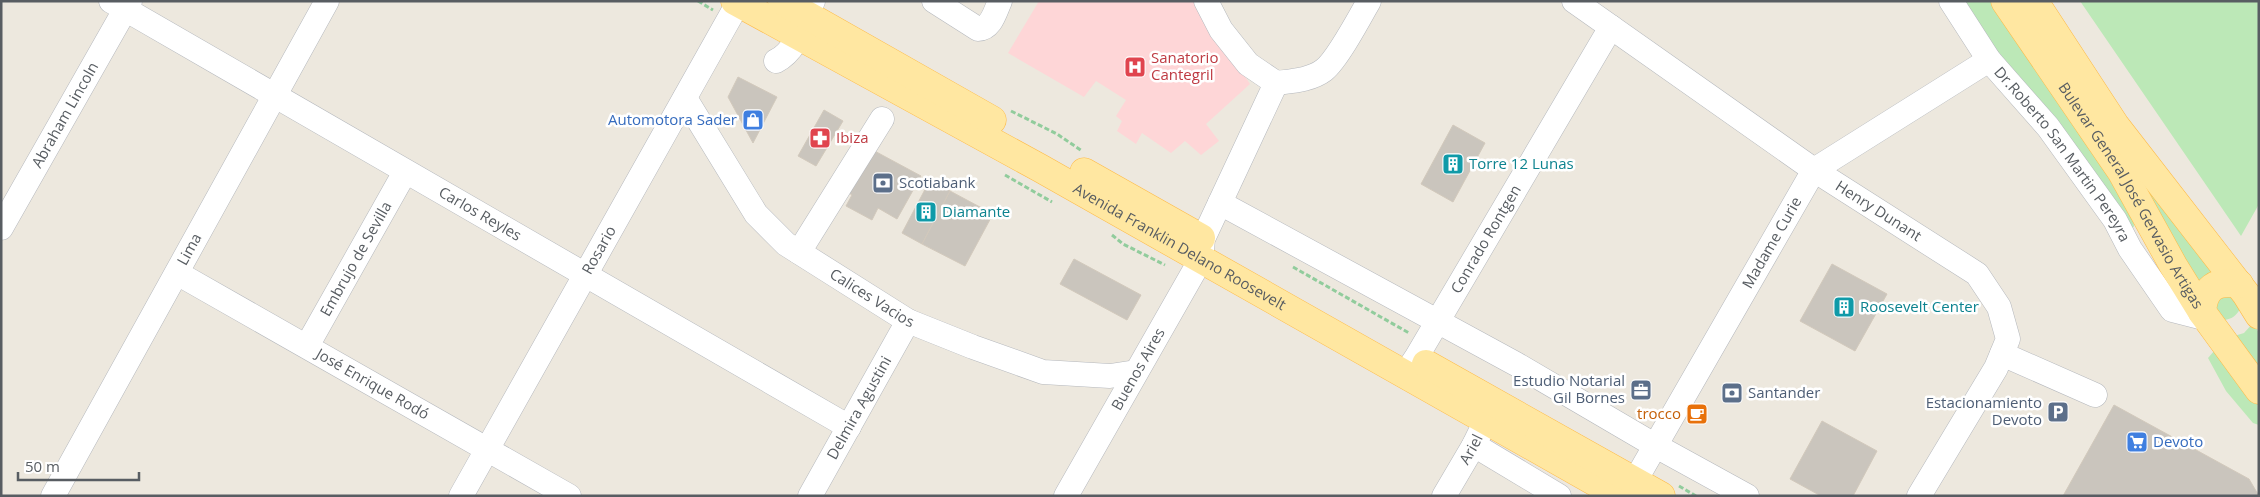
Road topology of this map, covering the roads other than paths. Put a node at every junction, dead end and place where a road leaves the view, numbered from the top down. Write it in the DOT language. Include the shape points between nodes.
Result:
graph roads {
  1 [pos="328,1"];
  2 [pos="782,1"];
  3 [pos="934,1"];
  4 [pos="1000,1"];
  5 [pos="1206,1"];
  6 [pos="1369,1"];
  7 [pos="1574,1"];
  8 [pos="1951,1"];
  9 [pos="2005,1"];
  10 [pos="2034,1"];
  11 [pos="736,2"];
  12 [pos="122,4"];
  13 [pos="806,17"];
  14 [pos="1611,27"];
  15 [pos="1989,60"];
  16 [pos="776,61"];
  17 [pos="1276,83"];
  18 [pos="275,98"];
  19 [pos="685,98"];
  20 [pos="882,119"];
  21 [pos="1814,170"];
  22 [pos="405,172"];
  23 [pos="1220,204"];
  24 [pos="1,228"];
  25 [pos="1202,249"];
  26 [pos="799,252"];
  27 [pos="177,272"];
  28 [pos="585,275"];
  29 [pos="2251,297"];
  30 [pos="2207,319"];
  31 [pos="908,321"];
  32 [pos="307,346"];
  33 [pos="1421,349"];
  34 [pos="2002,354"];
  35 [pos="1136,372"];
  36 [pos="2259,390"];
  37 [pos="2095,395"];
  38 [pos="1490,411"];
  39 [pos="848,427"];
  40 [pos="1474,445"];
  41 [pos="1656,446"];
  42 [pos="487,449"];
  43 [pos="1666,489"];
  44 [pos="1628,491"];
  45 [pos="53,496"];
  46 [pos="461,496"];
  47 [pos="569,496"];
  48 [pos="810,496"];
  49 [pos="1066,496"];
  50 [pos="1444,496"];
  51 [pos="1558,496"];
  52 [pos="1747,496"];
  53 [pos="1919,496"];
  1 -- 18 [label="street, Lima"];
  2 -- 13 [label="main road, Avenida Franklin Delano Roosevelt"];
  3 -- 4 [label="street" via="978,29 988,26"];
  5 -- 17 [label="street" via="1221,30 1248,64"];
  6 -- 17 [label="street" via="1325,69 1305,79"];
  7 -- 14 [label="street, Henry Dunant"];
  8 -- 15 [label="street, Dr.Roberto San Martin Pereyra"];
  9 -- 30 [label="main road, Bulevar General José Gervasio Artigas" via="2121,171"];
  10 -- 29 [label="main road, Bulevar General José Gervasio Artigas" via="2115,126"];
  11 -- 13 [label="main road, Avenida Franklin Delano Roosevelt"];
  11 -- 19 [label="street, Rosario"];
  12 -- 18 [label="street, Carlos Reyles"];
  12 -- 24 [label="street, Abraham Lincoln"];
  13 -- 16 [label="street" via="788,54"];
  13 -- 25 [label="main road, Avenida Franklin Delano Roosevelt"];
  14 -- 21 [label="street, Henry Dunant"];
  14 -- 33 [label="street, Conrado Rontgen"];
  15 -- 21 [label="street, Madame Curie"];
  15 -- 30 [label="street, Dr.Roberto San Martin Pereyra" via="2048,127 2115,220 2130,249 2172,310"];
  17 -- 23 [label="street, Buenos Aires"];
  18 -- 22 [label="street, Carlos Reyles"];
  18 -- 27 [label="street, Lima"];
  19 -- 26 [label="street, Calices Vacios" via="756,214 786,244"];
  19 -- 28 [label="street, Rosario"];
  20 -- 26 [label="street"];
  21 -- 34 [label="street, Henry Dunant" via="1977,274 1999,307 2008,339"];
  21 -- 41 [label="street, Madame Curie"];
  22 -- 28 [label="street, Carlos Reyles"];
  22 -- 32 [label="street, Embrujo de Sevilla"];
  23 -- 25 [label="street, Buenos Aires"];
  23 -- 33 [label="street"];
  25 -- 33 [label="main road, Avenida Franklin Delano Roosevelt"];
  25 -- 35 [label="street, Buenos Aires"];
  26 -- 31 [label="street, Calices Vacios"];
  27 -- 32 [label="street, José Enrique Rodó"];
  27 -- 45 [label="street, Lima"];
  28 -- 39 [label="street, Carlos Reyles"];
  28 -- 42 [label="street, Rosario"];
  29 -- 30 [label="main road" via="2252,313 2248,321 2236,330 2219,330"];
  29 -- 30 [label="main road" via="2226,282 2214,286 2203,302"];
  30 -- 36 [label="main road, Bulevar General José Gervasio Artigas"];
  31 -- 35 [label="street, Calices Vacios" via="1043,372 1110,376"];
  31 -- 39 [label="street, Delmira Agustini"];
  32 -- 42 [label="street, José Enrique Rodó"];
  33 -- 38 [label="main road, Avenida Franklin Delano Roosevelt"];
  33 -- 41 [label="street" via="1516,364"];
  34 -- 37 [label="street"];
  34 -- 53 [label="street, Henry Dunant"];
  35 -- 49 [label="street, Buenos Aires"];
  38 -- 40 [label="street, Ariel"];
  38 -- 44 [label="main road, Avenida Franklin Delano Roosevelt"];
  39 -- 48 [label="street, Delmira Agustini"];
  40 -- 50 [label="street, Ariel"];
  40 -- 51 [label="street"];
  41 -- 44 [label="street, Madame Curie"];
  41 -- 52 [label="street"];
  42 -- 46 [label="street, Rosario"];
  42 -- 47 [label="street, José Enrique Rodó"];
  43 -- 44 [label="main road, Avenida Franklin Delano Roosevelt"];
}
